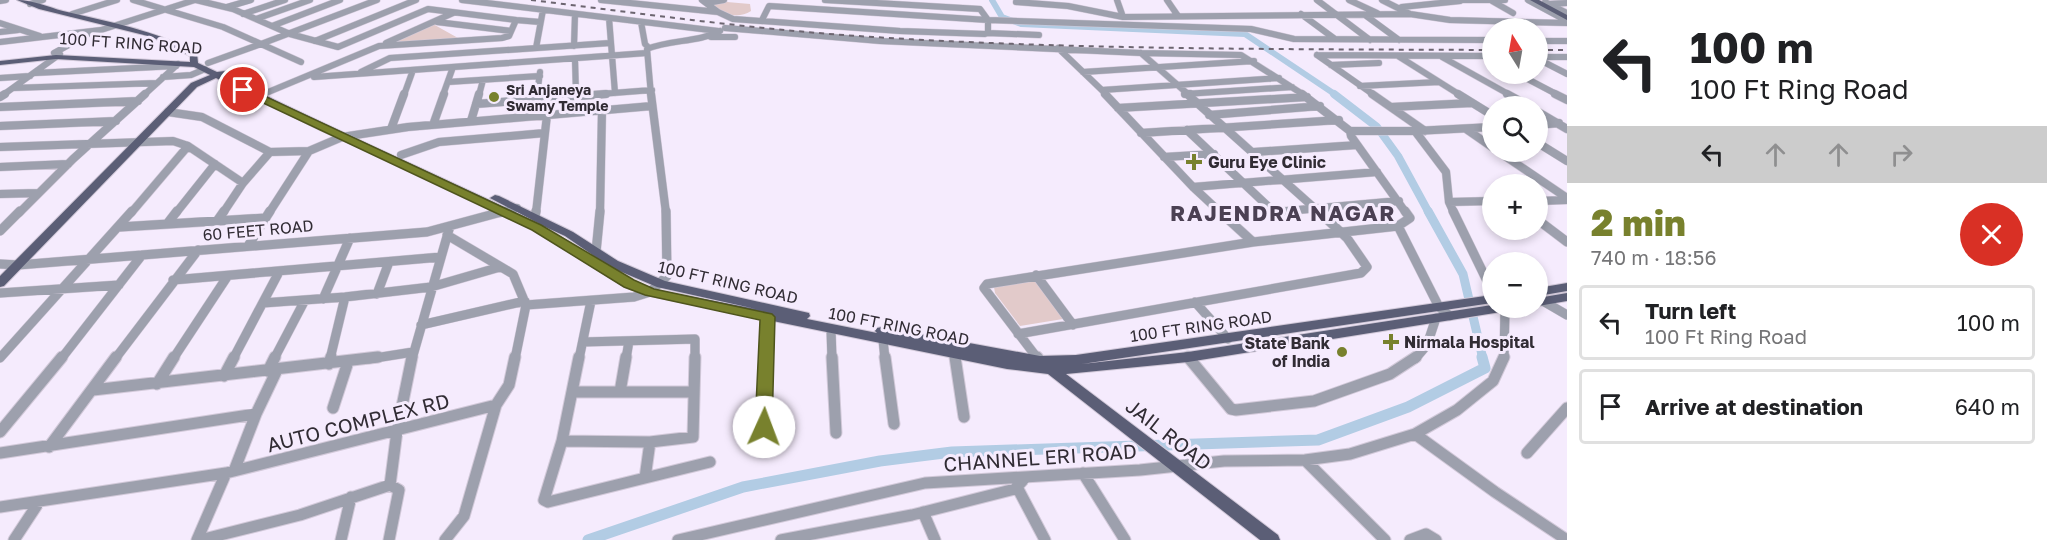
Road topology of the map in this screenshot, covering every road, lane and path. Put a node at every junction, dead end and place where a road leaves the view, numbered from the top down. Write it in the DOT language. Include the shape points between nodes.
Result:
graph roads {
  1 [pos="6,0"];
  2 [pos="12,0"];
  3 [pos="21,0"];
  4 [pos="43,0"];
  5 [pos="117,0"];
  6 [pos="133,0"];
  7 [pos="157,0"];
  8 [pos="195,0"];
  9 [pos="250,0"];
  10 [pos="285,0"];
  11 [pos="310,0"];
  12 [pos="340,0"];
  13 [pos="366,0"];
  14 [pos="376,0"];
  15 [pos="416,0"];
  16 [pos="462,0"];
  17 [pos="601,0"];
  18 [pos="724,0"];
  19 [pos="825,0"];
  20 [pos="1117,0"];
  21 [pos="1167,0"];
  22 [pos="1317,0"];
  23 [pos="1349,0"];
  24 [pos="1382,0"];
  25 [pos="1459,0"];
  26 [pos="1491,0"];
  27 [pos="1505,0"];
  28 [pos="1528,0"];
  29 [pos="1534,0"];
  30 [pos="1541,0"];
  31 [pos="0,1"];
  32 [pos="1016,1"];
  33 [pos="704,2"];
  34 [pos="860,2"];
  35 [pos="147,3"];
  36 [pos="771,3"];
  37 [pos="1068,3"];
  38 [pos="1567,3"];
  39 [pos="30,4"];
  40 [pos="1548,4"];
  41 [pos="404,5"];
  42 [pos="226,8"];
  43 [pos="1400,8"];
  44 [pos="165,9"];
  45 [pos="428,9"];
  46 [pos="543,10"];
  47 [pos="455,12"];
  48 [pos="718,12"];
  49 [pos="856,12"];
  50 [pos="1513,13"];
  51 [pos="72,14"];
  52 [pos="243,14"];
  53 [pos="575,14"];
  54 [pos="1301,14"];
  55 [pos="1335,14"];
  56 [pos="1364,14"];
  57 [pos="1379,14"];
  58 [pos="1410,14"];
  59 [pos="1111,16"];
  60 [pos="1178,16"];
  61 [pos="1123,17"];
  62 [pos="609,18"];
  63 [pos="256,19"];
  64 [pos="733,19"];
  65 [pos="1567,19"];
  66 [pos="516,20"];
  67 [pos="762,20"];
  68 [pos="988,20"];
  69 [pos="1020,21"];
  70 [pos="434,22"];
  71 [pos="540,22"];
  72 [pos="641,22"];
  73 [pos="0,23"];
  74 [pos="1100,24"];
  75 [pos="113,26"];
  76 [pos="272,26"];
  77 [pos="674,26"];
  78 [pos="850,27"];
  79 [pos="723,29"];
  80 [pos="21,30"];
  81 [pos="0,32"];
  82 [pos="92,32"];
  83 [pos="987,33"];
  84 [pos="290,34"];
  85 [pos="510,34"];
  86 [pos="1040,35"];
  87 [pos="42,37"];
  88 [pos="709,37"];
  89 [pos="735,37"];
  90 [pos="1336,39"];
  91 [pos="1370,40"];
  92 [pos="1399,40"];
  93 [pos="1482,40"];
  94 [pos="315,41"];
  95 [pos="1548,41"];
  96 [pos="1566,41"];
  97 [pos="0,42"];
  98 [pos="679,42"];
  99 [pos="610,43"];
  100 [pos="261,44"];
  101 [pos="379,46"];
  102 [pos="574,46"];
  103 [pos="338,47"];
  104 [pos="536,48"];
  105 [pos="1058,48"];
  106 [pos="505,50"];
  107 [pos="367,51"];
  108 [pos="648,51"];
  109 [pos="1141,54"];
  110 [pos="56,55"];
  111 [pos="611,56"];
  112 [pos="1397,56"];
  113 [pos="1441,56"];
  114 [pos="1567,57"];
  115 [pos="1482,58"];
  116 [pos="1548,58"];
  117 [pos="575,59"];
  118 [pos="0,61"];
  119 [pos="541,61"];
  120 [pos="301,62"];
  121 [pos="1254,62"];
  122 [pos="1379,63"];
  123 [pos="191,64"];
  124 [pos="1548,64"];
  125 [pos="1331,65"];
  126 [pos="453,67"];
  127 [pos="1157,68"];
  128 [pos="413,70"];
  129 [pos="1083,72"];
  130 [pos="32,74"];
  131 [pos="221,74"];
  132 [pos="357,74"];
  133 [pos="1567,74"];
  134 [pos="540,76"];
  135 [pos="0,78"];
  136 [pos="306,78"];
  137 [pos="1280,78"];
  138 [pos="160,80"];
  139 [pos="483,80"];
  140 [pos="448,82"];
  141 [pos="1439,82"];
  142 [pos="1537,84"];
  143 [pos="1176,86"];
  144 [pos="1360,86"];
  145 [pos="1292,87"];
  146 [pos="13,88"];
  147 [pos="652,90"];
  148 [pos="1102,90"];
  149 [pos="266,93"];
  150 [pos="615,93"];
  151 [pos="1185,94"];
  152 [pos="576,96"];
  153 [pos="1511,96"];
  154 [pos="1307,97"];
  155 [pos="0,98"];
  156 [pos="537,99"];
  157 [pos="1567,100"];
  158 [pos="138,101"];
  159 [pos="1473,103"];
  160 [pos="476,104"];
  161 [pos="1197,104"];
  162 [pos="652,106"];
  163 [pos="1320,106"];
  164 [pos="0,107"];
  165 [pos="1391,107"];
  166 [pos="1118,108"];
  167 [pos="1482,109"];
  168 [pos="602,110"];
  169 [pos="168,112"];
  170 [pos="547,115"];
  171 [pos="1209,115"];
  172 [pos="1548,118"];
  173 [pos="1339,120"];
  174 [pos="116,121"];
  175 [pos="471,122"];
  176 [pos="1558,123"];
  177 [pos="1567,123"];
  178 [pos="1548,124"];
  179 [pos="433,125"];
  180 [pos="0,126"];
  181 [pos="1226,127"];
  182 [pos="1482,128"];
  183 [pos="391,129"];
  184 [pos="1466,129"];
  185 [pos="1567,129"];
  186 [pos="1187,130"];
  187 [pos="1350,131"];
  188 [pos="1425,131"];
  189 [pos="1415,132"];
  190 [pos="544,133"];
  191 [pos="1141,133"];
  192 [pos="356,135"];
  193 [pos="342,137"];
  194 [pos="1482,140"];
  195 [pos="139,141"];
  196 [pos="90,143"];
  197 [pos="1357,145"];
  198 [pos="188,146"];
  199 [pos="0,147"];
  200 [pos="1548,149"];
  201 [pos="309,151"];
  202 [pos="270,152"];
  203 [pos="1254,152"];
  204 [pos="1214,154"];
  205 [pos="401,155"];
  206 [pos="1164,157"];
  207 [pos="1567,161"];
  208 [pos="1513,162"];
  209 [pos="68,164"];
  210 [pos="215,164"];
  211 [pos="0,167"];
  212 [pos="1377,172"];
  213 [pos="1284,181"];
  214 [pos="243,183"];
  215 [pos="1245,184"];
  216 [pos="1193,187"];
  217 [pos="38,193"];
  218 [pos="0,194"];
  219 [pos="1567,199"];
  220 [pos="1548,200"];
  221 [pos="1399,201"];
  222 [pos="1482,201"];
  223 [pos="1449,202"];
  224 [pos="1313,209"];
  225 [pos="510,210"];
  226 [pos="1274,212"];
  227 [pos="1225,216"];
  228 [pos="535,217"];
  229 [pos="266,218"];
  230 [pos="216,221"];
  231 [pos="4,223"];
  232 [pos="167,224"];
  233 [pos="120,226"];
  234 [pos="1398,226"];
  235 [pos="1548,228"];
  236 [pos="448,230"];
  237 [pos="0,231"];
  238 [pos="1341,232"];
  239 [pos="350,238"];
  240 [pos="1253,242"];
  241 [pos="1567,242"];
  242 [pos="248,246"];
  243 [pos="198,250"];
  244 [pos="596,252"];
  245 [pos="142,255"];
  246 [pos="441,257"];
  247 [pos="92,258"];
  248 [pos="389,262"];
  249 [pos="0,264"];
  250 [pos="18,265"];
  251 [pos="337,267"];
  252 [pos="500,267"];
  253 [pos="279,272"];
  254 [pos="1036,275"];
  255 [pos="227,277"];
  256 [pos="1482,277"];
  257 [pos="173,280"];
  258 [pos="0,284"];
  259 [pos="661,284"];
  260 [pos="118,285"];
  261 [pos="432,287"];
  262 [pos="1567,287"];
  263 [pos="60,290"];
  264 [pos="650,292"];
  265 [pos="0,293"];
  266 [pos="377,294"];
  267 [pos="1548,294"];
  268 [pos="345,297"];
  269 [pos="1567,297"];
  270 [pos="1548,298"];
  271 [pos="324,299"];
  272 [pos="305,300"];
  273 [pos="591,301"];
  274 [pos="1195,302"];
  275 [pos="1482,302"];
  276 [pos="263,303"];
  277 [pos="525,303"];
  278 [pos="1548,303"];
  279 [pos="1443,311"];
  280 [pos="1567,315"];
  281 [pos="767,317"];
  282 [pos="1503,318"];
  283 [pos="421,325"];
  284 [pos="1073,325"];
  285 [pos="831,330"];
  286 [pos="1018,334"];
  287 [pos="1228,339"];
  288 [pos="883,340"];
  289 [pos="629,341"];
  290 [pos="583,342"];
  291 [pos="413,351"];
  292 [pos="954,354"];
  293 [pos="1188,357"];
  294 [pos="0,358"];
  295 [pos="348,362"];
  296 [pos="329,364"];
  297 [pos="1046,366"];
  298 [pos="272,371"];
  299 [pos="224,376"];
  300 [pos="157,384"];
  301 [pos="93,390"];
  302 [pos="572,392"];
  303 [pos="620,392"];
  304 [pos="694,392"];
  305 [pos="496,405"];
  306 [pos="333,408"];
  307 [pos="1567,408"];
  308 [pos="256,414"];
  309 [pos="964,417"];
  310 [pos="894,424"];
  311 [pos="397,431"];
  312 [pos="0,432"];
  313 [pos="836,433"];
  314 [pos="1415,434"];
  315 [pos="562,441"];
  316 [pos="650,442"];
  317 [pos="48,447"];
  318 [pos="763,449"];
  319 [pos="0,453"];
  320 [pos="1527,453"];
  321 [pos="1305,460"];
  322 [pos="710,462"];
  323 [pos="1177,466"];
  324 [pos="230,472"];
  325 [pos="1083,473"];
  326 [pos="645,478"];
  327 [pos="1021,482"];
  328 [pos="390,485"];
  329 [pos="351,497"];
  330 [pos="39,502"];
  331 [pos="0,507"];
  332 [pos="923,512"];
  333 [pos="843,534"];
  334 [pos="14,540"];
  335 [pos="199,540"];
  336 [pos="340,540"];
  337 [pos="389,540"];
  338 [pos="445,540"];
  339 [pos="678,540"];
  340 [pos="781,540"];
  341 [pos="935,540"];
  342 [pos="1045,540"];
  343 [pos="1125,540"];
  344 [pos="1272,540"];
  345 [pos="1385,540"];
  346 [pos="1410,540"];
  347 [pos="1436,540"];
  348 [pos="1567,540"];
  1 -- 31 [label="street"];
  2 -- 75 [label="main road"];
  3 -- 39 [label="main road"];
  4 -- 39 [label="street"];
  5 -- 51 [label="street"];
  6 -- 35 [label="street"];
  7 -- 35 [label="street"];
  8 -- 42 [label="street"];
  8 -- 44 [label="street"];
  9 -- 42 [label="street"];
  10 -- 52 [label="street"];
  11 -- 63 [label="street"];
  12 -- 76 [label="street"];
  13 -- 14 [label="street"];
  14 -- 84 [label="street"];
  15 -- 41 [label="street"];
  16 -- 46 [label="street"];
  17 -- 48 [label="street"];
  18 -- 33 [label="street"];
  19 -- 34 [label="street"];
  20 -- 61 [label="street"];
  21 -- 60 [label="street"];
  22 -- 55 [label="street"];
  23 -- 57 [label="street"];
  24 -- 43 [label="street"];
  25 -- 26 [label="street"];
  25 -- 43 [label="street"];
  26 -- 27 [label="street"];
  26 -- 50 [label="street"];
  28 -- 65 [label="street"];
  29 -- 65 [label="main road"];
  30 -- 40 [label="street"];
  32 -- 37 [label="street"];
  32 -- 69 [label="street"];
  33 -- 48 [label="street"];
  34 -- 49 [label="street"];
  34 -- 68 [label="street" via="980,9"];
  35 -- 44 [label="street"];
  36 -- 49 [label="street"];
  36 -- 67 [label="street"];
  37 -- 59 [label="street"];
  38 -- 40 [label="street"];
  39 -- 51 [label="main road"];
  40 -- 65 [label="street"];
  41 -- 45 [label="street"];
  41 -- 94 [label="street"];
  42 -- 52 [label="street"];
  43 -- 58 [label="street"];
  44 -- 75 [label="street"];
  44 -- 100 [label="street"];
  45 -- 47 [label="street"];
  45 -- 103 [label="street"];
  46 -- 53 [label="street"];
  46 -- 71 [label="street"];
  47 -- 66 [label="street"];
  47 -- 70 [label="street"];
  48 -- 64 [label="street"];
  49 -- 68 [label="street"];
  49 -- 78 [label="street"];
  51 -- 75 [label="main road"];
  52 -- 63 [label="street"];
  53 -- 62 [label="street"];
  53 -- 102 [label="street"];
  54 -- 55 [label="street"];
  54 -- 60 [label="street"];
  54 -- 90 [label="street"];
  55 -- 56 [label="street"];
  55 -- 91 [label="street"];
  56 -- 57 [label="street"];
  56 -- 92 [label="street"];
  57 -- 58 [label="street"];
  58 -- 65 [label="street" via="1450,20"];
  59 -- 61 [label="street"];
  59 -- 74 [label="street"];
  60 -- 61 [label="street"];
  62 -- 72 [label="street"];
  62 -- 99 [label="street"];
  63 -- 76 [label="street"];
  64 -- 67 [label="street"];
  64 -- 79 [label="street"];
  66 -- 71 [label="street"];
  66 -- 85 [label="street"];
  67 -- 78 [label="street"];
  68 -- 69 [label="street"];
  68 -- 83 [label="street"];
  69 -- 74 [label="street"];
  70 -- 85 [label="street"];
  70 -- 101 [label="street"];
  71 -- 104 [label="street"];
  72 -- 77 [label="street"];
  72 -- 108 [label="street"];
  73 -- 80 [label="street"];
  74 -- 90 [label="street" via="1251,29 1294,39"];
  75 -- 82 [label="street"];
  75 -- 123 [label="main road" via="179,46 194,55"];
  76 -- 84 [label="street"];
  77 -- 79 [label="street" via="707,32"];
  77 -- 98 [label="street"];
  78 -- 83 [label="street"];
  79 -- 88 [label="street"];
  79 -- 105 [label="street" via="880,41"];
  80 -- 81 [label="street"];
  80 -- 87 [label="street"];
  82 -- 87 [label="street"];
  82 -- 110 [label="street"];
  83 -- 86 [label="street"];
  84 -- 94 [label="street"];
  84 -- 100 [label="street"];
  85 -- 101 [label="street"];
  85 -- 106 [label="street"];
  87 -- 97 [label="street"];
  88 -- 89 [label="street"];
  88 -- 98 [label="street"];
  90 -- 91 [label="street"];
  91 -- 92 [label="street"];
  92 -- 93 [label="street"];
  94 -- 103 [label="street"];
  95 -- 96 [label="street"];
  98 -- 108 [label="street"];
  99 -- 102 [label="street"];
  99 -- 111 [label="street"];
  100 -- 120 [label="street"];
  100 -- 123 [label="street"];
  101 -- 107 [label="street"];
  102 -- 104 [label="street"];
  103 -- 107 [label="street"];
  104 -- 106 [label="street"];
  105 -- 109 [label="street"];
  105 -- 129 [label="street"];
  106 -- 132 [label="street" via="390,58"];
  107 -- 136 [label="street"];
  108 -- 111 [label="street"];
  108 -- 147 [label="street"];
  109 -- 121 [label="street" via="1239,54"];
  109 -- 127 [label="street"];
  110 -- 118 [label="main road, 100 FT RING ROAD"];
  110 -- 123 [label="main road, 100 FT RING ROAD"];
  110 -- 130 [label="street"];
  111 -- 117 [label="street"];
  111 -- 150 [label="street"];
  112 -- 113 [label="street"];
  112 -- 125 [label="street" via="1317,56"];
  112 -- 141 [label="street"];
  113 -- 115 [label="street"];
  113 -- 153 [label="street"];
  114 -- 116 [label="street"];
  117 -- 119 [label="street"];
  117 -- 152 [label="street"];
  119 -- 126 [label="street"];
  119 -- 134 [label="street"];
  121 -- 127 [label="street"];
  121 -- 137 [label="street"];
  122 -- 125 [label="street"];
  123 -- 130 [label="street"];
  123 -- 131 [label="main road, 100 FT RING ROAD"];
  123 -- 138 [label="street"];
  123 -- 138 [label="street" via="191,75"];
  124 -- 133 [label="street"];
  125 -- 144 [label="street"];
  126 -- 128 [label="street"];
  126 -- 140 [label="street"];
  127 -- 129 [label="street"];
  127 -- 143 [label="street"];
  128 -- 132 [label="street"];
  128 -- 183 [label="street"];
  129 -- 148 [label="street"];
  130 -- 135 [label="street"];
  130 -- 146 [label="street"];
  131 -- 149 [label="main road, 100 FT RING ROAD"];
  131 -- 169 [label="main road" via="194,85"];
  131 -- 193 [label="main road, 100 FT RING ROAD" via="243,90"];
  132 -- 136 [label="street"];
  134 -- 139 [label="street"];
  134 -- 156 [label="street"];
  136 -- 149 [label="street"];
  137 -- 143 [label="street"];
  137 -- 145 [label="street"];
  138 -- 146 [label="street"];
  138 -- 158 [label="street"];
  139 -- 140 [label="street"];
  139 -- 160 [label="street"];
  140 -- 179 [label="street"];
  141 -- 144 [label="street"];
  141 -- 159 [label="street"];
  142 -- 157 [label="street"];
  143 -- 148 [label="street"];
  143 -- 151 [label="street"];
  144 -- 165 [label="street"];
  145 -- 151 [label="street"];
  145 -- 154 [label="street"];
  146 -- 155 [label="street"];
  147 -- 150 [label="street"];
  147 -- 162 [label="street"];
  148 -- 166 [label="street"];
  149 -- 192 [label="main road, 100 FT RING ROAD"];
  150 -- 152 [label="street"];
  151 -- 161 [label="street"];
  152 -- 156 [label="street"];
  154 -- 161 [label="street"];
  154 -- 163 [label="street"];
  156 -- 160 [label="street"];
  158 -- 164 [label="street"];
  158 -- 174 [label="street"];
  159 -- 165 [label="street"];
  159 -- 167 [label="street"];
  160 -- 175 [label="street"];
  161 -- 166 [label="street"];
  161 -- 171 [label="street"];
  162 -- 168 [label="street"];
  162 -- 259 [label="street" via="666,191 669,244 667,276"];
  163 -- 171 [label="street"];
  163 -- 173 [label="street"];
  165 -- 188 [label="street"];
  166 -- 191 [label="street"];
  168 -- 170 [label="street"];
  168 -- 244 [label="street"];
  169 -- 195 [label="main road"];
  169 -- 202 [label="street" via="202,117"];
  170 -- 175 [label="street"];
  170 -- 190 [label="street"];
  171 -- 181 [label="street"];
  172 -- 176 [label="street"];
  173 -- 181 [label="street"];
  173 -- 187 [label="street"];
  174 -- 180 [label="street"];
  174 -- 196 [label="street"];
  175 -- 179 [label="street"];
  176 -- 177 [label="street"];
  176 -- 178 [label="street"];
  176 -- 185 [label="street"];
  179 -- 183 [label="street"];
  181 -- 186 [label="street"];
  181 -- 203 [label="street"];
  182 -- 184 [label="street"];
  183 -- 192 [label="street"];
  184 -- 188 [label="street"];
  184 -- 194 [label="street"];
  186 -- 191 [label="street"];
  186 -- 204 [label="street"];
  187 -- 189 [label="street"];
  187 -- 197 [label="street"];
  188 -- 189 [label="street"];
  189 -- 223 [label="street" via="1446,172"];
  190 -- 205 [label="street" via="439,142"];
  190 -- 228 [label="street"];
  191 -- 206 [label="street"];
  192 -- 193 [label="street"];
  192 -- 205 [label="main road, 100 FT RING ROAD"];
  193 -- 201 [label="street"];
  193 -- 225 [label="main road, 100 FT RING ROAD"];
  195 -- 196 [label="street"];
  195 -- 198 [label="street" via="173,141"];
  195 -- 250 [label="main road"];
  196 -- 199 [label="street"];
  196 -- 209 [label="street"];
  197 -- 203 [label="street"];
  197 -- 212 [label="street"];
  198 -- 210 [label="street"];
  198 -- 233 [label="street"];
  200 -- 207 [label="street"];
  201 -- 202 [label="street"];
  201 -- 229 [label="street"];
  202 -- 214 [label="street"];
  203 -- 213 [label="street"];
  204 -- 206 [label="street"];
  204 -- 215 [label="street"];
  205 -- 225 [label="main road, 100 FT RING ROAD"];
  206 -- 216 [label="street"];
  208 -- 219 [label="street"];
  209 -- 211 [label="street"];
  209 -- 217 [label="street"];
  210 -- 214 [label="street"];
  210 -- 232 [label="street"];
  212 -- 213 [label="street"];
  212 -- 221 [label="street"];
  213 -- 215 [label="street"];
  213 -- 224 [label="street"];
  214 -- 230 [label="street"];
  215 -- 216 [label="street"];
  215 -- 226 [label="street"];
  216 -- 227 [label="street"];
  217 -- 218 [label="street"];
  217 -- 231 [label="street"];
  219 -- 220 [label="street"];
  221 -- 224 [label="street"];
  221 -- 234 [label="street" via="1410,218"];
  222 -- 223 [label="street"];
  223 -- 256 [label="street"];
  224 -- 226 [label="street"];
  224 -- 238 [label="street"];
  225 -- 228 [label="main road, 100 FT RING ROAD"];
  225 -- 236 [label="street, 60 FEET ROAD"];
  225 -- 264 [label="main road, 100 FT RING ROAD" via="629,284"];
  226 -- 227 [label="street"];
  227 -- 240 [label="street"];
  228 -- 244 [label="main road, 100 FT RING ROAD"];
  229 -- 230 [label="street"];
  229 -- 242 [label="street"];
  230 -- 232 [label="street"];
  231 -- 237 [label="street"];
  232 -- 233 [label="street"];
  233 -- 247 [label="street"];
  234 -- 238 [label="street"];
  234 -- 279 [label="street"];
  235 -- 241 [label="street"];
  236 -- 239 [label="street, 60 FEET ROAD"];
  236 -- 246 [label="street"];
  236 -- 252 [label="street"];
  238 -- 240 [label="street"];
  238 -- 274 [label="street" via="1367,267 1361,273"];
  239 -- 242 [label="street, 60 FEET ROAD"];
  239 -- 251 [label="street"];
  240 -- 254 [label="street"];
  242 -- 243 [label="street, 60 FEET ROAD"];
  243 -- 245 [label="street, 60 FEET ROAD"];
  243 -- 257 [label="street"];
  244 -- 259 [label="main road, 100 FT RING ROAD"];
  245 -- 247 [label="street, 60 FEET ROAD"];
  245 -- 260 [label="street"];
  246 -- 248 [label="street"];
  246 -- 261 [label="street"];
  247 -- 250 [label="street, 60 FEET ROAD"];
  247 -- 263 [label="street"];
  248 -- 251 [label="street"];
  248 -- 266 [label="street"];
  249 -- 250 [label="street, 60 FEET ROAD"];
  250 -- 258 [label="main road"];
  251 -- 253 [label="street"];
  251 -- 271 [label="street"];
  252 -- 261 [label="street"];
  252 -- 277 [label="street" via="513,274"];
  253 -- 255 [label="street"];
  253 -- 276 [label="street"];
  254 -- 284 [label="street"];
  254 -- 286 [label="street" via="999,280 984,288"];
  255 -- 257 [label="street"];
  255 -- 300 [label="street"];
  257 -- 301 [label="street"];
  259 -- 264 [label="street"];
  259 -- 297 [label="main road, 100 FT RING ROAD"];
  260 -- 263 [label="street"];
  260 -- 312 [label="street"];
  261 -- 266 [label="street"];
  261 -- 283 [label="street"];
  262 -- 267 [label="main road"];
  263 -- 265 [label="street"];
  263 -- 294 [label="street"];
  264 -- 273 [label="street"];
  264 -- 281 [label="main road, 100 FT RING ROAD"];
  266 -- 268 [label="street"];
  268 -- 271 [label="street"];
  268 -- 296 [label="street"];
  269 -- 270 [label="main road"];
  271 -- 272 [label="street"];
  272 -- 276 [label="street"];
  272 -- 298 [label="street"];
  273 -- 277 [label="street"];
  273 -- 290 [label="street"];
  274 -- 284 [label="street"];
  274 -- 287 [label="street"];
  275 -- 279 [label="main road"];
  276 -- 299 [label="street"];
  277 -- 283 [label="street"];
  277 -- 305 [label="street" via="511,373"];
  278 -- 280 [label="street"];
  279 -- 287 [label="main road, 100 FT RING ROAD"];
  279 -- 293 [label="main road, 100 FT RING ROAD"];
  279 -- 293 [label="street" via="1427,345 1414,360 1390,374 1314,401 1231,409"];
  281 -- 285 [label="main road, 100 FT RING ROAD"];
  281 -- 318 [label="street"];
  282 -- 314 [label="street, CHANNEL ERI ROAD" via="1504,361 1493,381 1456,410"];
  283 -- 291 [label="street"];
  284 -- 286 [label="street"];
  285 -- 288 [label="main road, 100 FT RING ROAD"];
  285 -- 313 [label="street"];
  286 -- 297 [label="street"];
  287 -- 297 [label="main road, 100 FT RING ROAD"];
  288 -- 292 [label="main road, 100 FT RING ROAD"];
  288 -- 310 [label="street"];
  289 -- 290 [label="street"];
  289 -- 303 [label="street"];
  289 -- 304 [label="street" via="695,339"];
  290 -- 302 [label="street"];
  291 -- 295 [label="street"];
  291 -- 311 [label="street"];
  292 -- 297 [label="main road, 100 FT RING ROAD"];
  292 -- 309 [label="street"];
  293 -- 297 [label="main road, 100 FT RING ROAD" via="1078,369"];
  295 -- 296 [label="street"];
  295 -- 306 [label="street"];
  296 -- 298 [label="street"];
  297 -- 323 [label="main road, JAIL ROAD"];
  298 -- 299 [label="street"];
  298 -- 308 [label="street"];
  299 -- 300 [label="street"];
  300 -- 301 [label="street"];
  301 -- 317 [label="street"];
  302 -- 303 [label="street"];
  302 -- 315 [label="street"];
  303 -- 304 [label="street"];
  304 -- 316 [label="street" via="693,437"];
  305 -- 311 [label="street, AUTO COMPLEX RD"];
  305 -- 338 [label="street" via="464,516"];
  307 -- 320 [label="street"];
  308 -- 317 [label="street"];
  308 -- 324 [label="street"];
  311 -- 324 [label="street, AUTO COMPLEX RD"];
  311 -- 328 [label="street"];
  314 -- 321 [label="street, CHANNEL ERI ROAD" via="1350,454"];
  314 -- 348 [label="street"];
  315 -- 316 [label="street"];
  315 -- 326 [label="street" via="545,502"];
  316 -- 326 [label="street"];
  317 -- 319 [label="street"];
  321 -- 323 [label="street, CHANNEL ERI ROAD" via="1224,460"];
  321 -- 345 [label="street"];
  322 -- 326 [label="street"];
  323 -- 325 [label="street, CHANNEL ERI ROAD"];
  323 -- 344 [label="main road, JAIL ROAD"];
  324 -- 330 [label="street, AUTO COMPLEX RD"];
  324 -- 335 [label="street"];
  325 -- 327 [label="street, CHANNEL ERI ROAD"];
  325 -- 343 [label="street"];
  327 -- 332 [label="street"];
  327 -- 339 [label="street, CHANNEL ERI ROAD" via="925,483"];
  327 -- 342 [label="street"];
  328 -- 329 [label="street"];
  328 -- 337 [label="street" via="399,490"];
  329 -- 335 [label="street" via="300,515"];
  329 -- 336 [label="street"];
  330 -- 331 [label="street, AUTO COMPLEX RD"];
  330 -- 334 [label="street"];
  332 -- 333 [label="street"];
  332 -- 341 [label="street"];
  333 -- 340 [label="street"];
  346 -- 347 [label="street" via="1421,534"];
}
